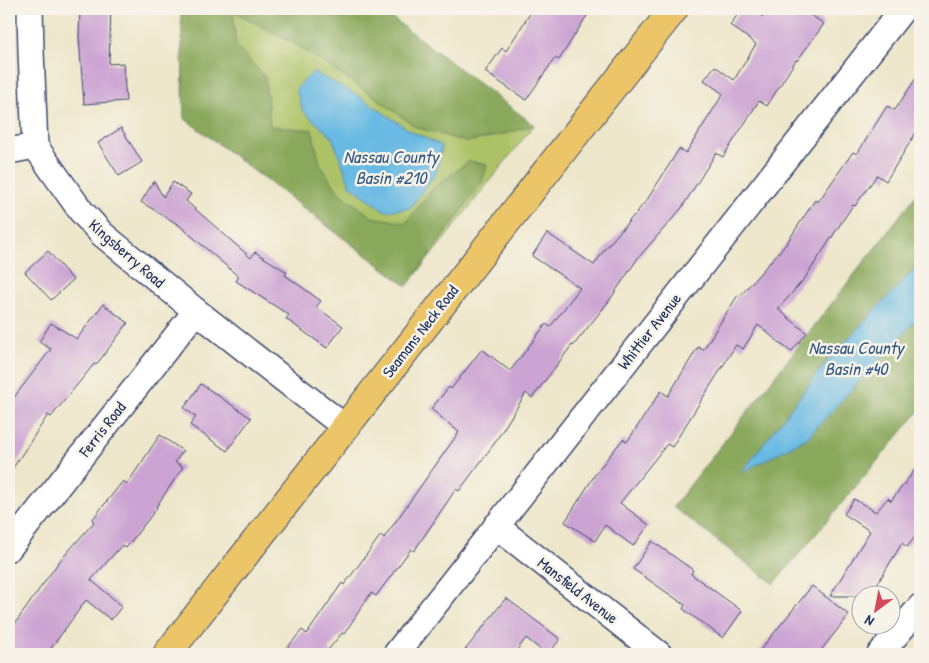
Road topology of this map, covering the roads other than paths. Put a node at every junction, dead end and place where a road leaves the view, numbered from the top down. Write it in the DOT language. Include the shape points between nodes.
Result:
graph roads {
  1 [pos="30,9"];
  2 [pos="674,9"];
  3 [pos="903,9"];
  4 [pos="35,146"];
  5 [pos="9,152"];
  6 [pos="196,311"];
  7 [pos="345,427"];
  8 [pos="496,526"];
  9 [pos="9,548"];
  10 [pos="920,607"];
  11 [pos="167,654"];
  12 [pos="396,654"];
  13 [pos="659,654"];
  14 [pos="880,654"];
  1 -- 4 [label="street"];
  2 -- 7 [label="main road, Seamans Neck Road"];
  3 -- 8 [label="street, Whittier Avenue"];
  4 -- 5 [label="street"];
  4 -- 6 [label="street, Kingsberry Road" via="81,211 102,234"];
  6 -- 7 [label="street, Kingsberry Road"];
  6 -- 9 [label="street, Ferris Road"];
  7 -- 11 [label="main road, Seamans Neck Road"];
  8 -- 12 [label="street, Whittier Avenue"];
  8 -- 13 [label="street, Mansfield Avenue"];
  10 -- 14 [label="street"];
}
